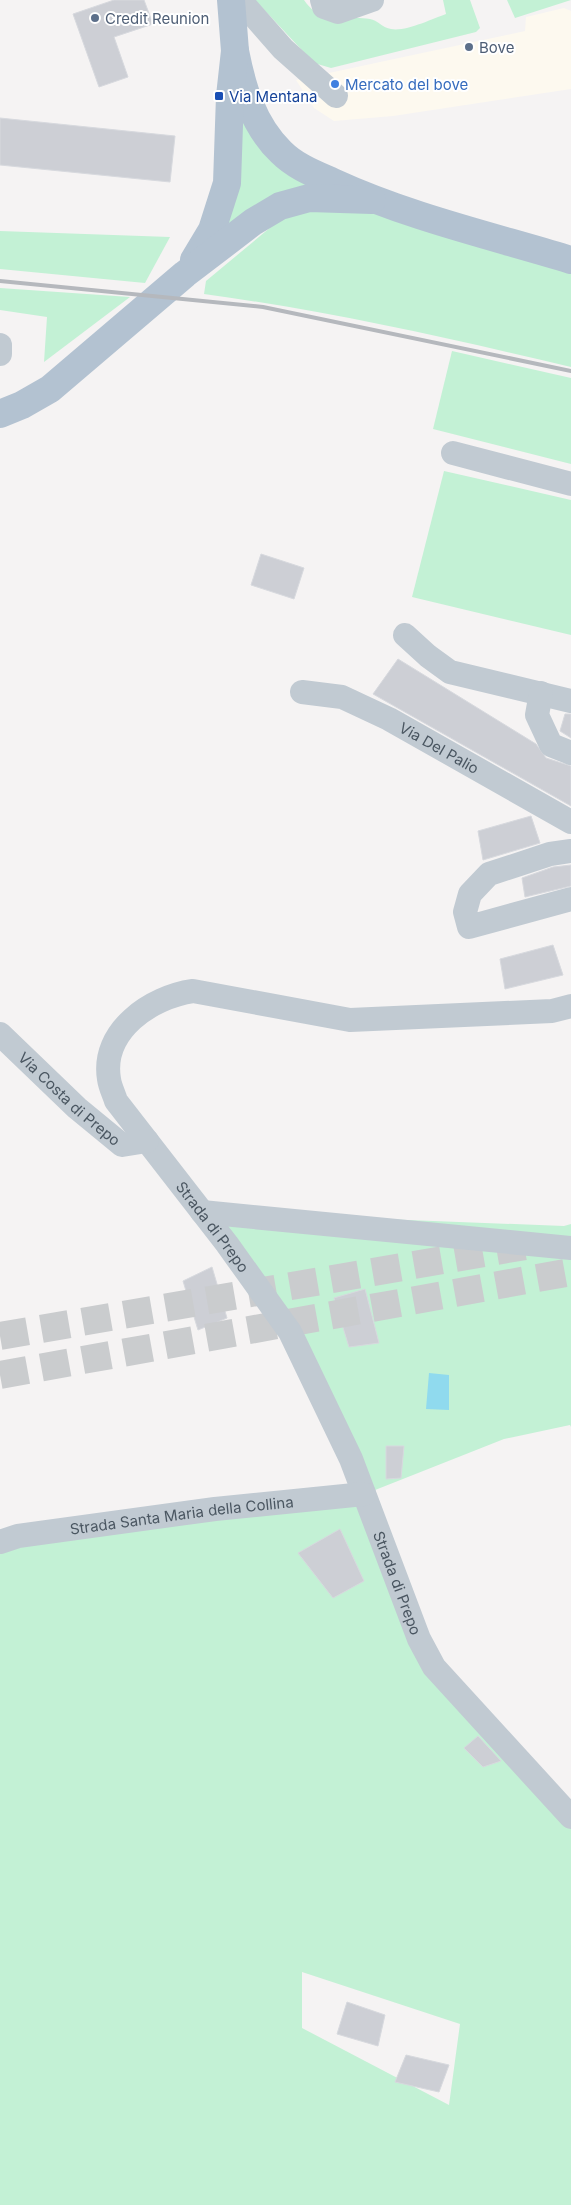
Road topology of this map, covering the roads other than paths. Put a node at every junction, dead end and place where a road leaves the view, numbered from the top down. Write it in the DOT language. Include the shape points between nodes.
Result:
graph roads {
  1 [pos="231,0"];
  2 [pos="240,0"];
  3 [pos="322,0"];
  4 [pos="372,0"];
  5 [pos="235,51"];
  6 [pos="336,96"];
  7 [pos="372,200"];
  8 [pos="571,260"];
  9 [pos="185,274"];
  10 [pos="0,345"];
  11 [pos="0,354"];
  12 [pos="0,414"];
  13 [pos="453,453"];
  14 [pos="571,484"];
  15 [pos="405,635"];
  16 [pos="302,692"];
  17 [pos="541,693"];
  18 [pos="571,700"];
  19 [pos="571,753"];
  20 [pos="571,822"];
  21 [pos="571,851"];
  22 [pos="571,899"];
  23 [pos="571,1006"];
  24 [pos="0,1034"];
  25 [pos="147,1141"];
  26 [pos="202,1212"];
  27 [pos="571,1248"];
  28 [pos="364,1494"];
  29 [pos="0,1542"];
  30 [pos="571,1817"];
  1 -- 5 [label="main road"];
  2 -- 6 [label="street" via="283,49"];
  3 -- 4 [label="street" via="324,7 338,12"];
  5 -- 7 [label="main road" via="246,97 281,153 304,169"];
  5 -- 9 [label="main road" via="227,183 212,230"];
  7 -- 8 [label="main road"];
  7 -- 9 [label="main road" via="309,198 280,206 253,222"];
  9 -- 12 [label="main road" via="50,389"];
  10 -- 11 [label="street"];
  13 -- 14 [label="street"];
  15 -- 17 [label="street" via="450,672"];
  16 -- 20 [label="street, Via Del Palio" via="342,697 389,719"];
  17 -- 18 [label="street"];
  17 -- 19 [label="street" via="537,715 551,745"];
  21 -- 22 [label="street" via="550,854 489,874 470,894 465,912 469,927"];
  23 -- 25 [label="street, Strada di Prepo" via="552,1011 350,1020 193,991 172,994 147,1007 123,1028 110,1055 109,1079 116,1101"];
  24 -- 25 [label="street, Via Costa di Prepo" via="77,1108 122,1145"];
  25 -- 26 [label="street, Strada di Prepo"];
  26 -- 27 [label="street"];
  26 -- 28 [label="street, Strada di Prepo" via="290,1332 351,1459"];
  28 -- 29 [label="street, Strada Santa Maria della Collina" via="215,1509 18,1536"];
  28 -- 30 [label="street, Strada di Prepo" via="434,1667"];
}
